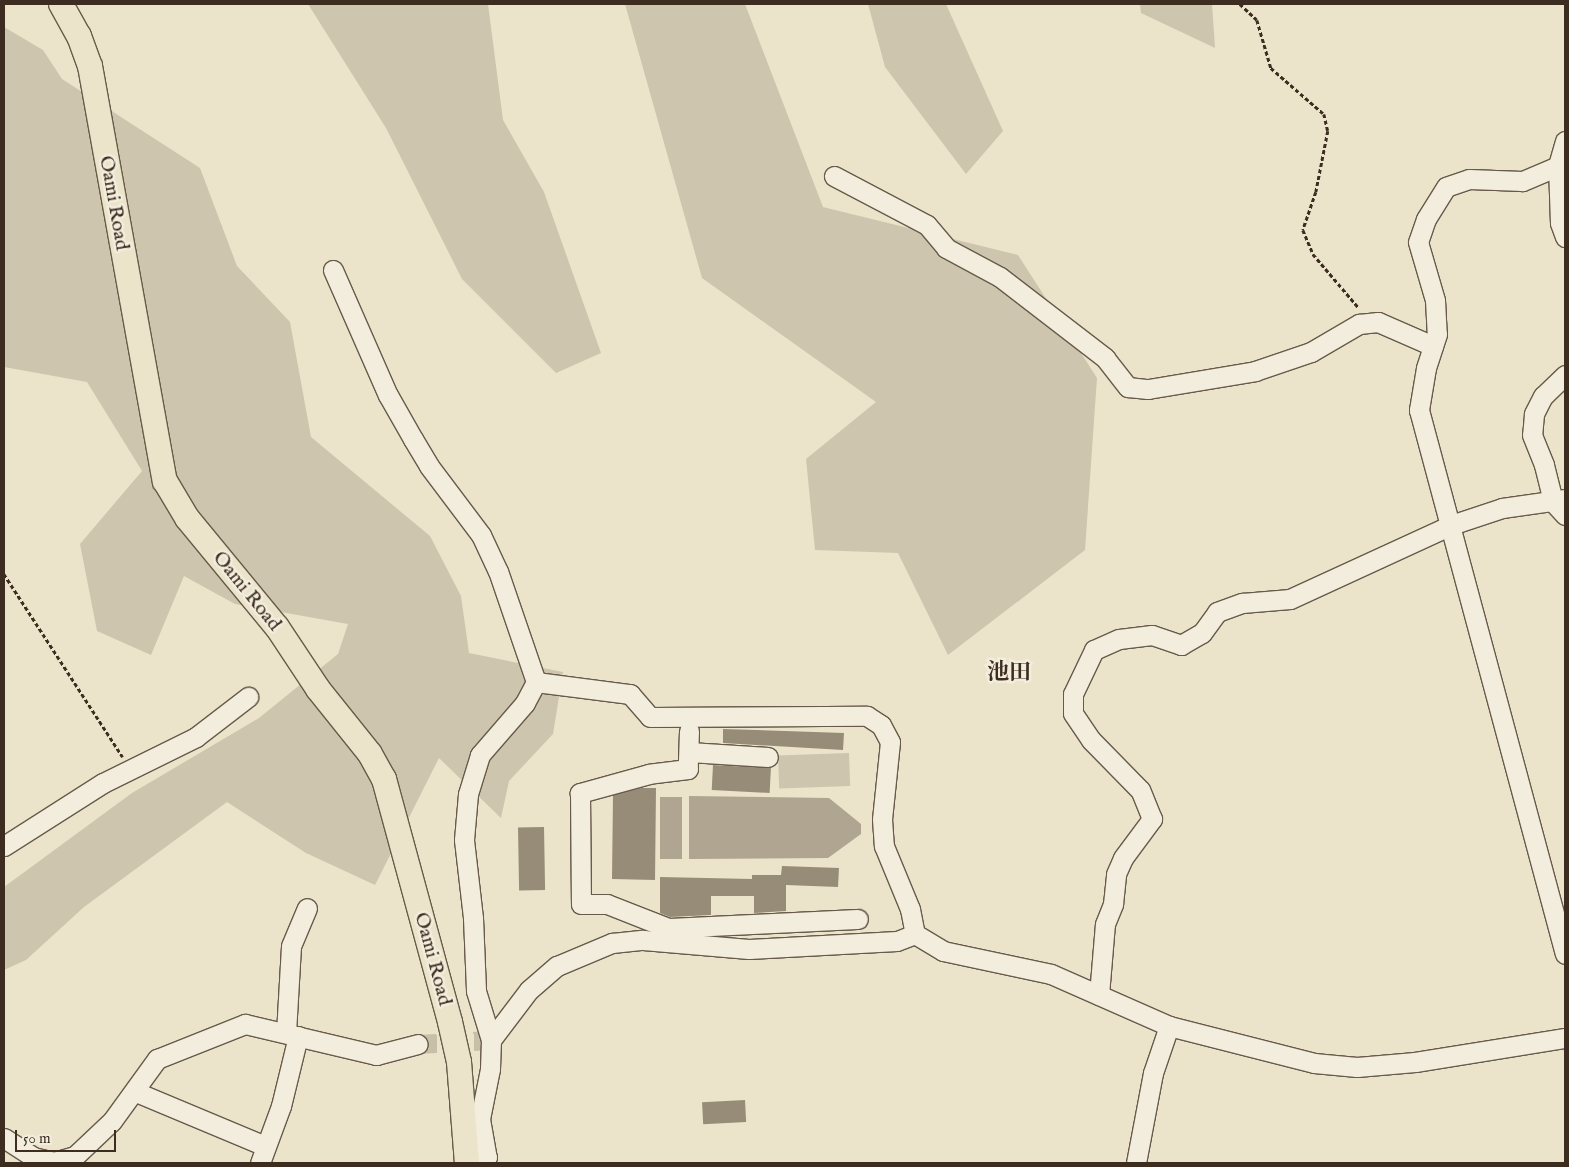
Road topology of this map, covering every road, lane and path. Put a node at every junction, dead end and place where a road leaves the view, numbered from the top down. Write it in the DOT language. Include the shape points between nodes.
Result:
graph roads {
  1 [pos="61,4"];
  2 [pos="1240,4"];
  3 [pos="1565,141"];
  4 [pos="1558,166"];
  5 [pos="834,176"];
  6 [pos="1565,238"];
  7 [pos="333,270"];
  8 [pos="1371,323"];
  9 [pos="1432,346"];
  10 [pos="1565,375"];
  11 [pos="1561,505"];
  12 [pos="1451,525"];
  13 [pos="4,574"];
  14 [pos="536,682"];
  15 [pos="248,697"];
  16 [pos="689,732"];
  17 [pos="689,752"];
  18 [pos="768,756"];
  19 [pos="132,769"];
  20 [pos="4,846"];
  21 [pos="307,908"];
  22 [pos="858,919"];
  23 [pos="915,934"];
  24 [pos="695,935"];
  25 [pos="1565,954"];
  26 [pos="1099,995"];
  27 [pos="1169,1026"];
  28 [pos="292,1035"];
  29 [pos="1565,1038"];
  30 [pos="491,1040"];
  31 [pos="418,1044"];
  32 [pos="136,1092"];
  33 [pos="4,1138"];
  34 [pos="263,1155"];
  35 [pos="54,1163"];
  36 [pos="467,1163"];
  37 [pos="483,1163"];
  38 [pos="1136,1163"];
  1 -- 36 [label="main road, Oami Road" via="90,66 165,481 187,518 277,627 318,689 370,754 384,779 459,1062"];
  2 -- 8 [label="path" via="1256,20 1271,68 1324,114 1328,130 1316,192 1303,230 1313,254"];
  3 -- 4 [label="street"];
  4 -- 6 [label="street" via="1560,223"];
  4 -- 9 [label="street" via="1522,181 1469,179 1446,187 1426,219 1418,242 1434,300 1437,334"];
  5 -- 8 [label="street" via="927,226 946,248 1000,277 1105,358 1128,387 1148,389 1255,371 1311,352 1359,324"];
  7 -- 14 [label="street" via="388,395 429,466 481,535 498,571"];
  8 -- 9 [label="street" via="1378,322"];
  9 -- 12 [label="street" via="1419,410"];
  10 -- 11 [label="street" via="1543,396 1534,414 1532,435"];
  11 -- 12 [label="street" via="1502,508"];
  12 -- 25 [label="street"];
  12 -- 26 [label="street" via="1290,598 1242,603 1218,612 1202,633 1180,645 1152,635 1119,639 1094,650 1073,694 1074,713 1091,740 1140,790 1152,819 1123,858 1116,874 1113,904 1104,924"];
  13 -- 19 [label="path"];
  14 -- 23 [label="street" via="630,694 650,717 867,716 881,725 890,742 882,820 884,846 910,909"];
  14 -- 30 [label="street" via="525,703 480,755 468,794 464,840 473,918 476,991"];
  15 -- 19 [label="street" via="196,738"];
  16 -- 17 [label="street"];
  17 -- 18 [label="street"];
  17 -- 24 [label="street" via="688,769 650,774 580,793 580,904 607,904"];
  19 -- 20 [label="street" via="42,819"];
  21 -- 28 [label="street" via="291,946"];
  22 -- 24 [label="street"];
  23 -- 24 [label="street" via="898,941 758,949"];
  23 -- 26 [label="street" via="943,951 1051,974"];
  24 -- 30 [label="street" via="612,944 557,966 529,990"];
  26 -- 27 [label="street"];
  27 -- 29 [label="street" via="1314,1063 1357,1067 1415,1062"];
  27 -- 38 [label="street" via="1153,1073"];
  28 -- 31 [label="street" via="376,1055"];
  28 -- 32 [label="street" via="245,1024 157,1059"];
  28 -- 34 [label="street" via="281,1106"];
  30 -- 37 [label="street" via="490,1069 480,1119 487,1157"];
  32 -- 34 [label="street"];
  32 -- 35 [label="street" via="112,1121 75,1156"];
  33 -- 35 [label="street" via="33,1157"];
}
